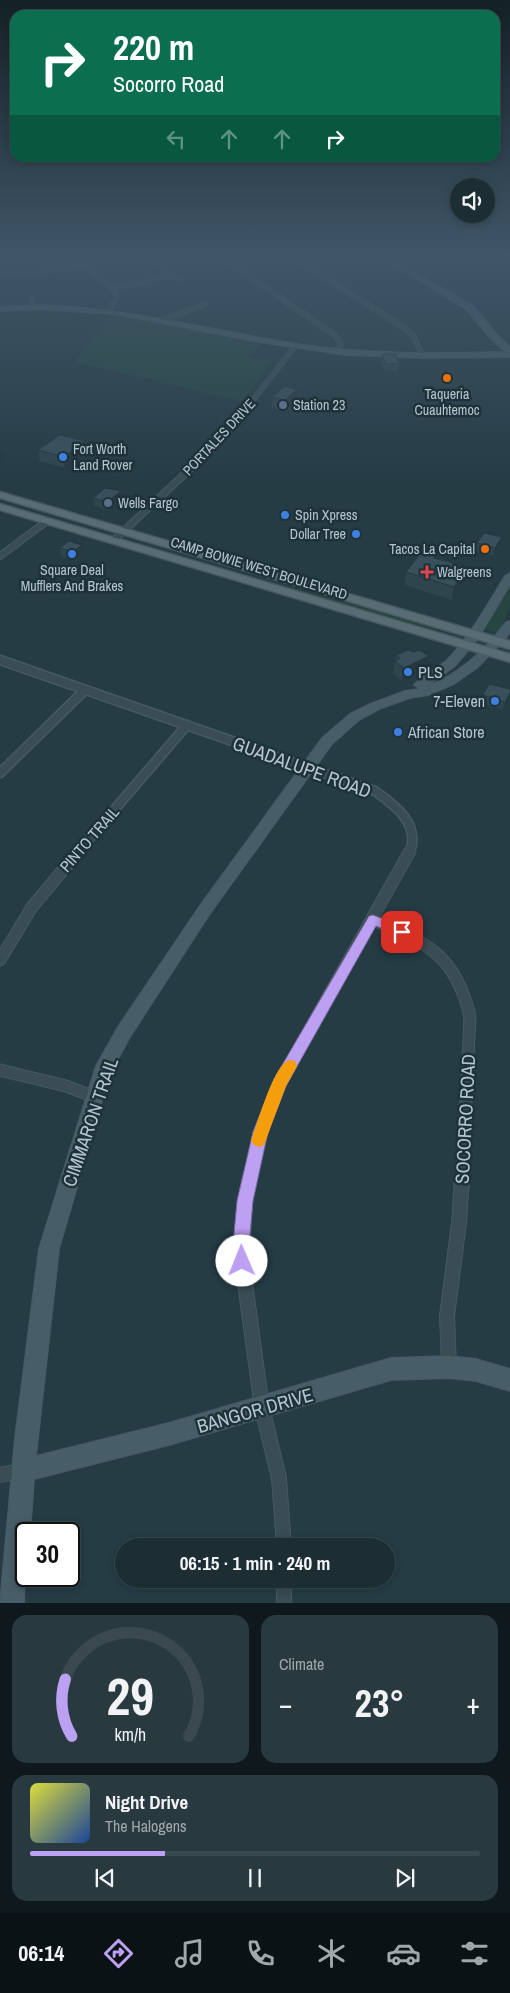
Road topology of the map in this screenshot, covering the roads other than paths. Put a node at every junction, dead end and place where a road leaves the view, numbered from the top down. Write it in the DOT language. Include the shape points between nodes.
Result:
graph roads {
  1 [pos="233,333"];
  2 [pos="332,333"];
  3 [pos="409,333"];
  4 [pos="491,333"];
  5 [pos="295,346"];
  6 [pos="336,351"];
  7 [pos="509,351"];
  8 [pos="424,356"];
  9 [pos="0,495"];
  10 [pos="0,507"];
  11 [pos="47,521"];
  12 [pos="123,531"];
  13 [pos="114,540"];
  14 [pos="0,556"];
  15 [pos="247,568"];
  16 [pos="238,578"];
  17 [pos="509,579"];
  18 [pos="510,624"];
  19 [pos="471,640"];
  20 [pos="504,643"];
  21 [pos="489,652"];
  22 [pos="510,658"];
  23 [pos="0,660"];
  24 [pos="85,690"];
  25 [pos="411,694"];
  26 [pos="187,725"];
  27 [pos="307,768"];
  28 [pos="0,773"];
  29 [pos="373,920"];
  30 [pos="0,960"];
  31 [pos="0,1070"];
  32 [pos="94,1097"];
  33 [pos="449,1367"];
  34 [pos="510,1380"];
  35 [pos="262,1408"];
  36 [pos="24,1470"];
  37 [pos="0,1475"];
  38 [pos="284,1538"];
  39 [pos="284,1588"];
  40 [pos="12,1603"];
  41 [pos="284,1603"];
  1 -- 5 [label="street"];
  2 -- 6 [label="street" via="341,344"];
  3 -- 8 [label="street"];
  4 -- 7 [label="street"];
  5 -- 6 [label="street"];
  5 -- 12 [label="street, PORTALES DRIVE" via="217,444"];
  6 -- 8 [label="street"];
  7 -- 8 [label="street"];
  9 -- 12 [label="main road, CAMP BOWIE WEST BOULEVARD"];
  10 -- 11 [label="main road, CAMP BOWIE WEST BOULEVARD"];
  11 -- 13 [label="main road, CAMP BOWIE WEST BOULEVARD"];
  11 -- 14 [label="street"];
  12 -- 13 [label="street, PORTALES DRIVE"];
  12 -- 15 [label="main road, CAMP BOWIE WEST BOULEVARD"];
  13 -- 16 [label="main road, CAMP BOWIE WEST BOULEVARD"];
  15 -- 16 [label="main road"];
  15 -- 19 [label="main road, CAMP BOWIE WEST BOULEVARD"];
  16 -- 19 [label="main road, CAMP BOWIE WEST BOULEVARD"];
  17 -- 19 [label="street, CIMMARON TRAIL"];
  18 -- 20 [label="street, CIMMARON TRAIL"];
  19 -- 20 [label="main road, CAMP BOWIE WEST BOULEVARD"];
  19 -- 21 [label="main road, CAMP BOWIE WEST BOULEVARD"];
  19 -- 25 [label="street, CIMMARON TRAIL" via="451,665"];
  20 -- 21 [label="street, CIMMARON TRAIL"];
  21 -- 22 [label="main road, CAMP BOWIE WEST BOULEVARD"];
  21 -- 25 [label="street, CIMMARON TRAIL" via="449,681"];
  23 -- 24 [label="street, GUADALUPE ROAD"];
  24 -- 26 [label="street, GUADALUPE ROAD"];
  24 -- 28 [label="street"];
  25 -- 27 [label="street, CIMMARON TRAIL" via="379,704 347,721"];
  26 -- 27 [label="street, GUADALUPE ROAD"];
  26 -- 30 [label="street, PINTO TRAIL" via="32,907"];
  27 -- 29 [label="street, GUADALUPE ROAD" via="375,791 403,813 410,826 412,845"];
  27 -- 32 [label="street, CIMMARON TRAIL" via="204,911 124,1032 105,1066"];
  29 -- 33 [label="street, SOCORRO ROAD" via="416,938 439,954 458,979 470,1016 468,1107 448,1316"];
  29 -- 35 [label="street, GUADALUPE ROAD" via="279,1084 261,1132 245,1201 242,1261"];
  31 -- 32 [label="street" via="66,1086"];
  32 -- 36 [label="street, CIMMARON TRAIL" via="49,1249"];
  33 -- 34 [label="street, BANGOR DRIVE" via="476,1370"];
  33 -- 35 [label="street, BANGOR DRIVE" via="391,1369"];
  35 -- 36 [label="street, BANGOR DRIVE"];
  35 -- 38 [label="street, GUADALUPE ROAD" via="279,1478"];
  36 -- 37 [label="street, BANGOR DRIVE"];
  36 -- 40 [label="street, CIMMARON TRAIL"];
  39 -- 41 [label="street"];
}
